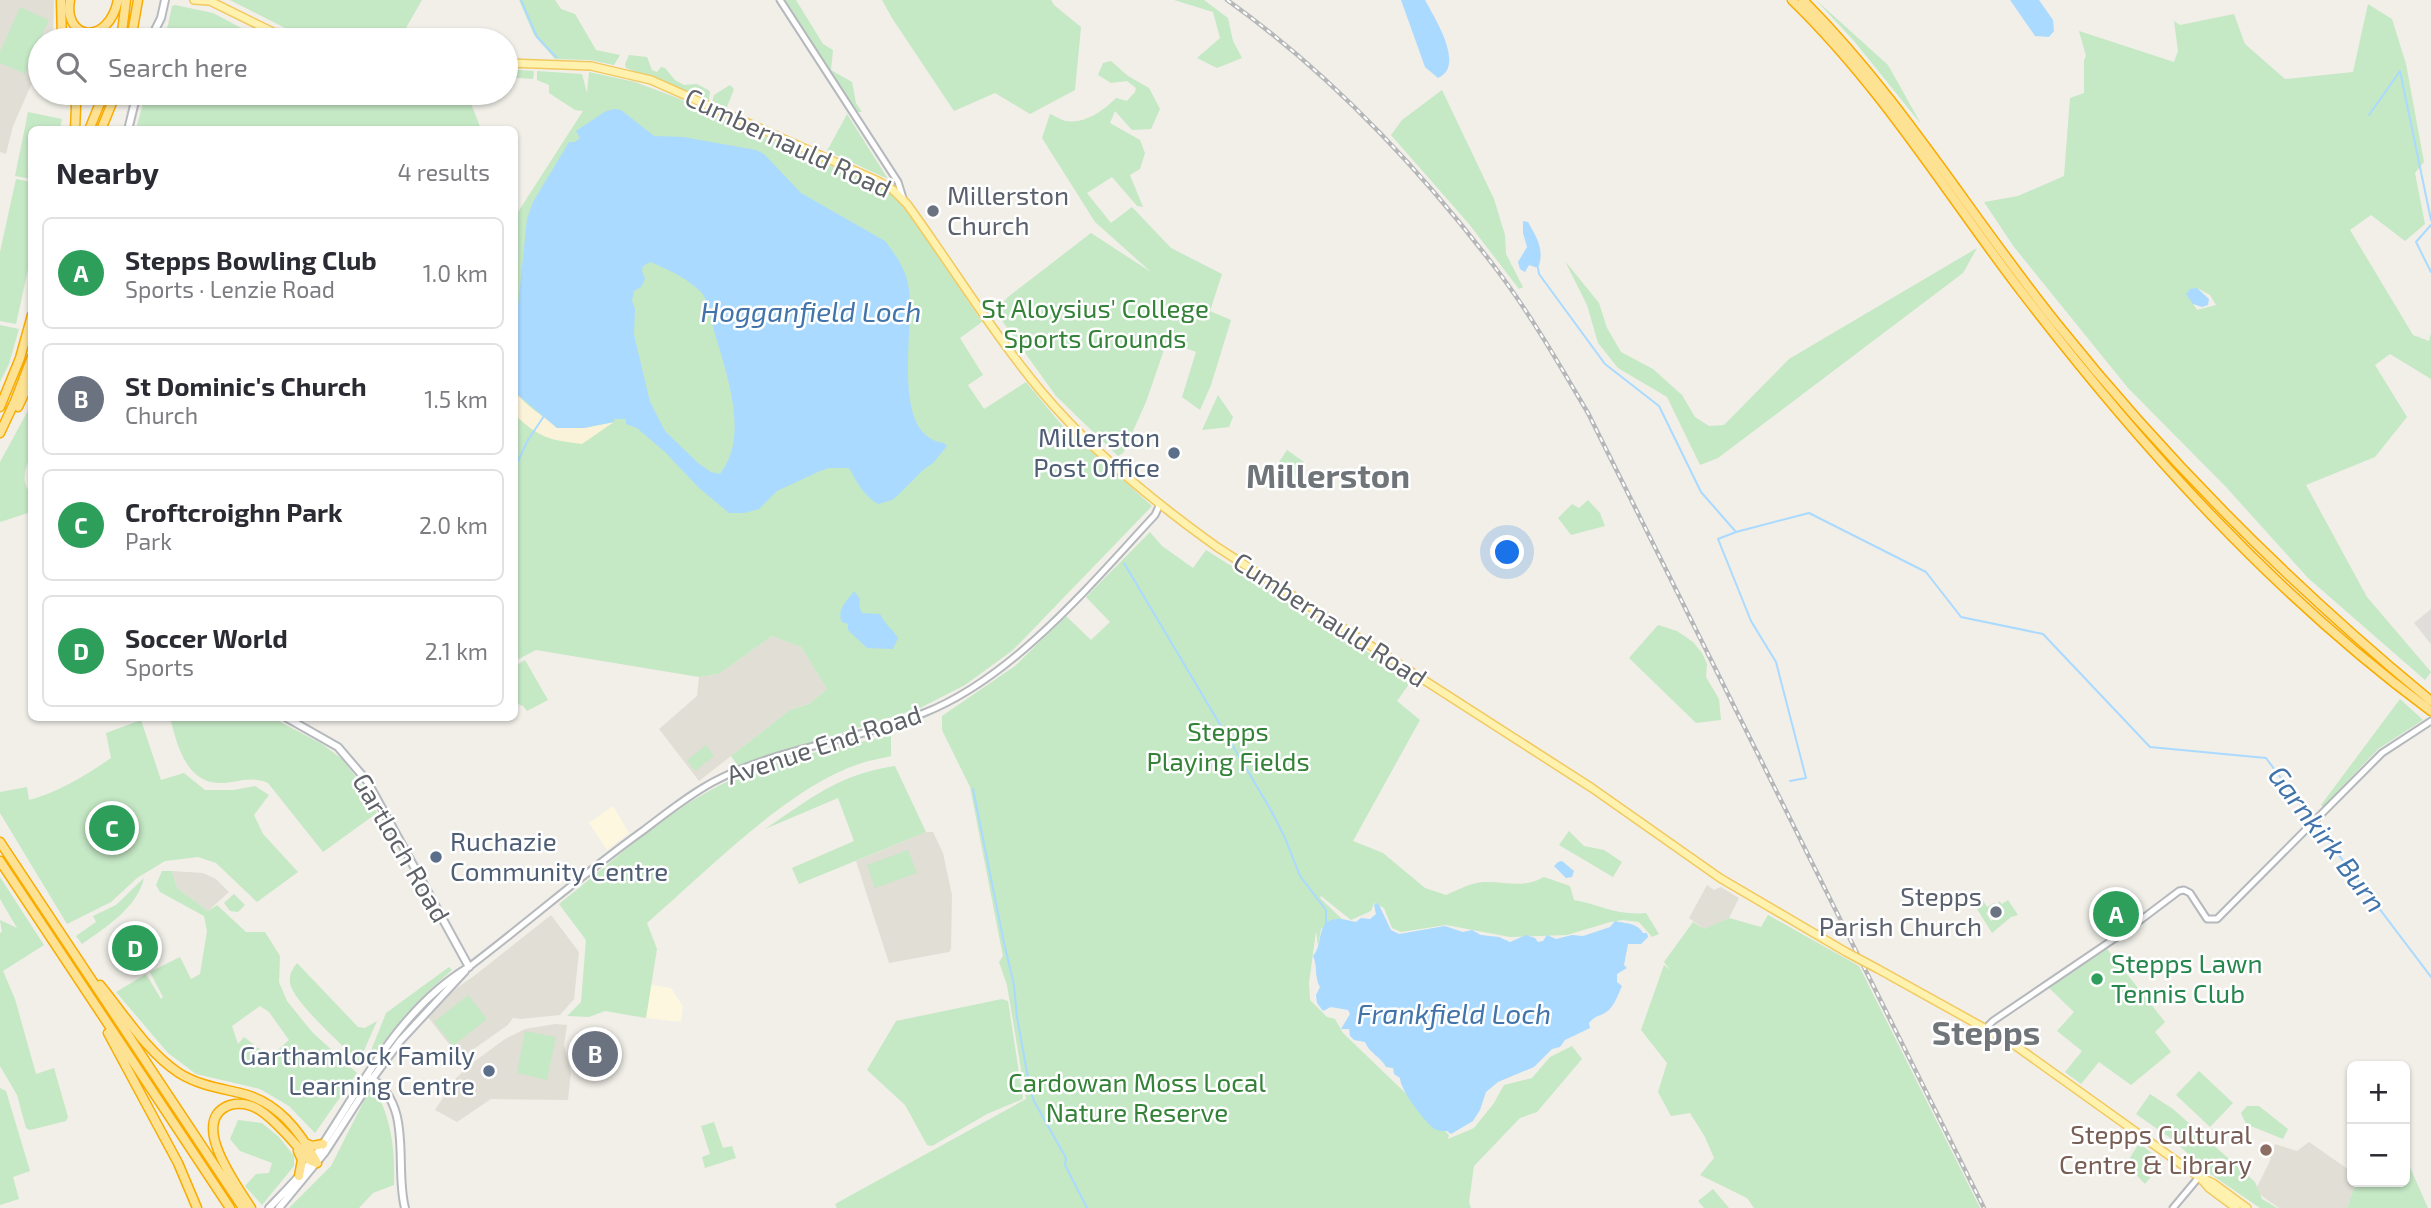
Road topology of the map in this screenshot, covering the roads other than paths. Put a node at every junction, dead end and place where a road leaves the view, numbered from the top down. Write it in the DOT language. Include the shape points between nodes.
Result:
graph roads {
  1 [pos="61,0"];
  2 [pos="69,0"];
  3 [pos="118,0"];
  4 [pos="126,0"];
  5 [pos="138,0"];
  6 [pos="165,0"];
  7 [pos="194,0"];
  8 [pos="780,0"];
  9 [pos="1792,0"];
  10 [pos="1803,0"];
  11 [pos="213,2"];
  12 [pos="62,28"];
  13 [pos="78,28"];
  14 [pos="103,28"];
  15 [pos="122,28"];
  16 [pos="133,28"];
  17 [pos="155,28"];
  18 [pos="265,28"];
  19 [pos="518,63"];
  20 [pos="76,105"];
  21 [pos="99,105"];
  22 [pos="111,105"];
  23 [pos="133,105"];
  24 [pos="75,126"];
  25 [pos="91,126"];
  26 [pos="103,126"];
  27 [pos="129,126"];
  28 [pos="890,172"];
  29 [pos="892,190"];
  30 [pos="903,198"];
  31 [pos="28,329"];
  32 [pos="28,367"];
  33 [pos="28,386"];
  34 [pos="0,407"];
  35 [pos="0,434"];
  36 [pos="1160,504"];
  37 [pos="2429,707"];
  38 [pos="292,721"];
  39 [pos="2431,721"];
  40 [pos="0,842"];
  41 [pos="0,861"];
  42 [pos="74,953"];
  43 [pos="64,958"];
  44 [pos="469,967"];
  45 [pos="1986,1028"];
  46 [pos="369,1076"];
  47 [pos="323,1144"];
  48 [pos="301,1146"];
  49 [pos="314,1161"];
  50 [pos="299,1176"];
  51 [pos="2199,1177"];
  52 [pos="197,1208"];
  53 [pos="230,1208"];
  54 [pos="243,1208"];
  55 [pos="251,1208"];
  56 [pos="270,1208"];
  57 [pos="279,1208"];
  58 [pos="405,1208"];
  59 [pos="2174,1208"];
  60 [pos="2236,1208"];
  61 [pos="2247,1208"];
  1 -- 12 [label="highway"];
  2 -- 13 [label="highway" via="68,12"];
  3 -- 14 [label="highway" via="114,15"];
  4 -- 15 [label="highway"];
  5 -- 16 [label="highway"];
  6 -- 17 [label="main road"];
  7 -- 11 [label="main road"];
  8 -- 28 [label="street"];
  9 -- 37 [label="highway" via="1900,123 2014,281 2108,400 2199,502 2354,650"];
  10 -- 37 [label="highway" via="1895,103 2034,294 2115,394 2278,567"];
  11 -- 18 [label="main road"];
  19 -- 29 [label="main road, Cumbernauld Road" via="591,66 651,80"];
  20 -- 24 [label="highway"];
  21 -- 25 [label="highway"];
  22 -- 26 [label="highway"];
  23 -- 27 [label="main road"];
  28 -- 29 [label="street"];
  28 -- 30 [label="street"];
  29 -- 30 [label="main road, Cumbernauld Road"];
  30 -- 36 [label="main road, Cumbernauld Road" via="1041,391 1096,449"];
  31 -- 34 [label="highway"];
  32 -- 35 [label="highway"];
  33 -- 35 [label="highway"];
  36 -- 44 [label="street, Avenue End Road" via="1155,515 1066,608 979,685 923,714 769,759 710,783 607,856"];
  36 -- 45 [label="main road, Cumbernauld Road, bridge" via="1217,547 1582,781 1720,878"];
  38 -- 44 [label="main road, Gartloch Road" via="338,747 367,781"];
  39 -- 45 [label="street" via="2382,753 2217,919 2207,919 2190,893 2179,891"];
  40 -- 42 [label="highway"];
  41 -- 43 [label="highway"];
  42 -- 48 [label="highway" via="169,1065 208,1086 261,1098 285,1117"];
  42 -- 54 [label="highway"];
  43 -- 52 [label="highway" via="178,1163"];
  43 -- 53 [label="highway"];
  44 -- 46 [label="main road"];
  45 -- 51 [label="main road, Cumbernauld Road"];
  46 -- 47 [label="main road"];
  46 -- 49 [label="main road"];
  46 -- 58 [label="main road" via="387,1095 400,1130"];
  47 -- 48 [label="highway"];
  47 -- 49 [label="main road"];
  48 -- 49 [label="highway"];
  48 -- 50 [label="highway"];
  48 -- 55 [label="highway" via="252,1106 236,1104 222,1109 214,1122 215,1146"];
  49 -- 50 [label="main road"];
  49 -- 57 [label="main road"];
  50 -- 56 [label="main road"];
  51 -- 59 [label="street"];
  51 -- 60 [label="main road, Cumbernauld Road"];
  51 -- 61 [label="main road, Cumbernauld Road"];
}
